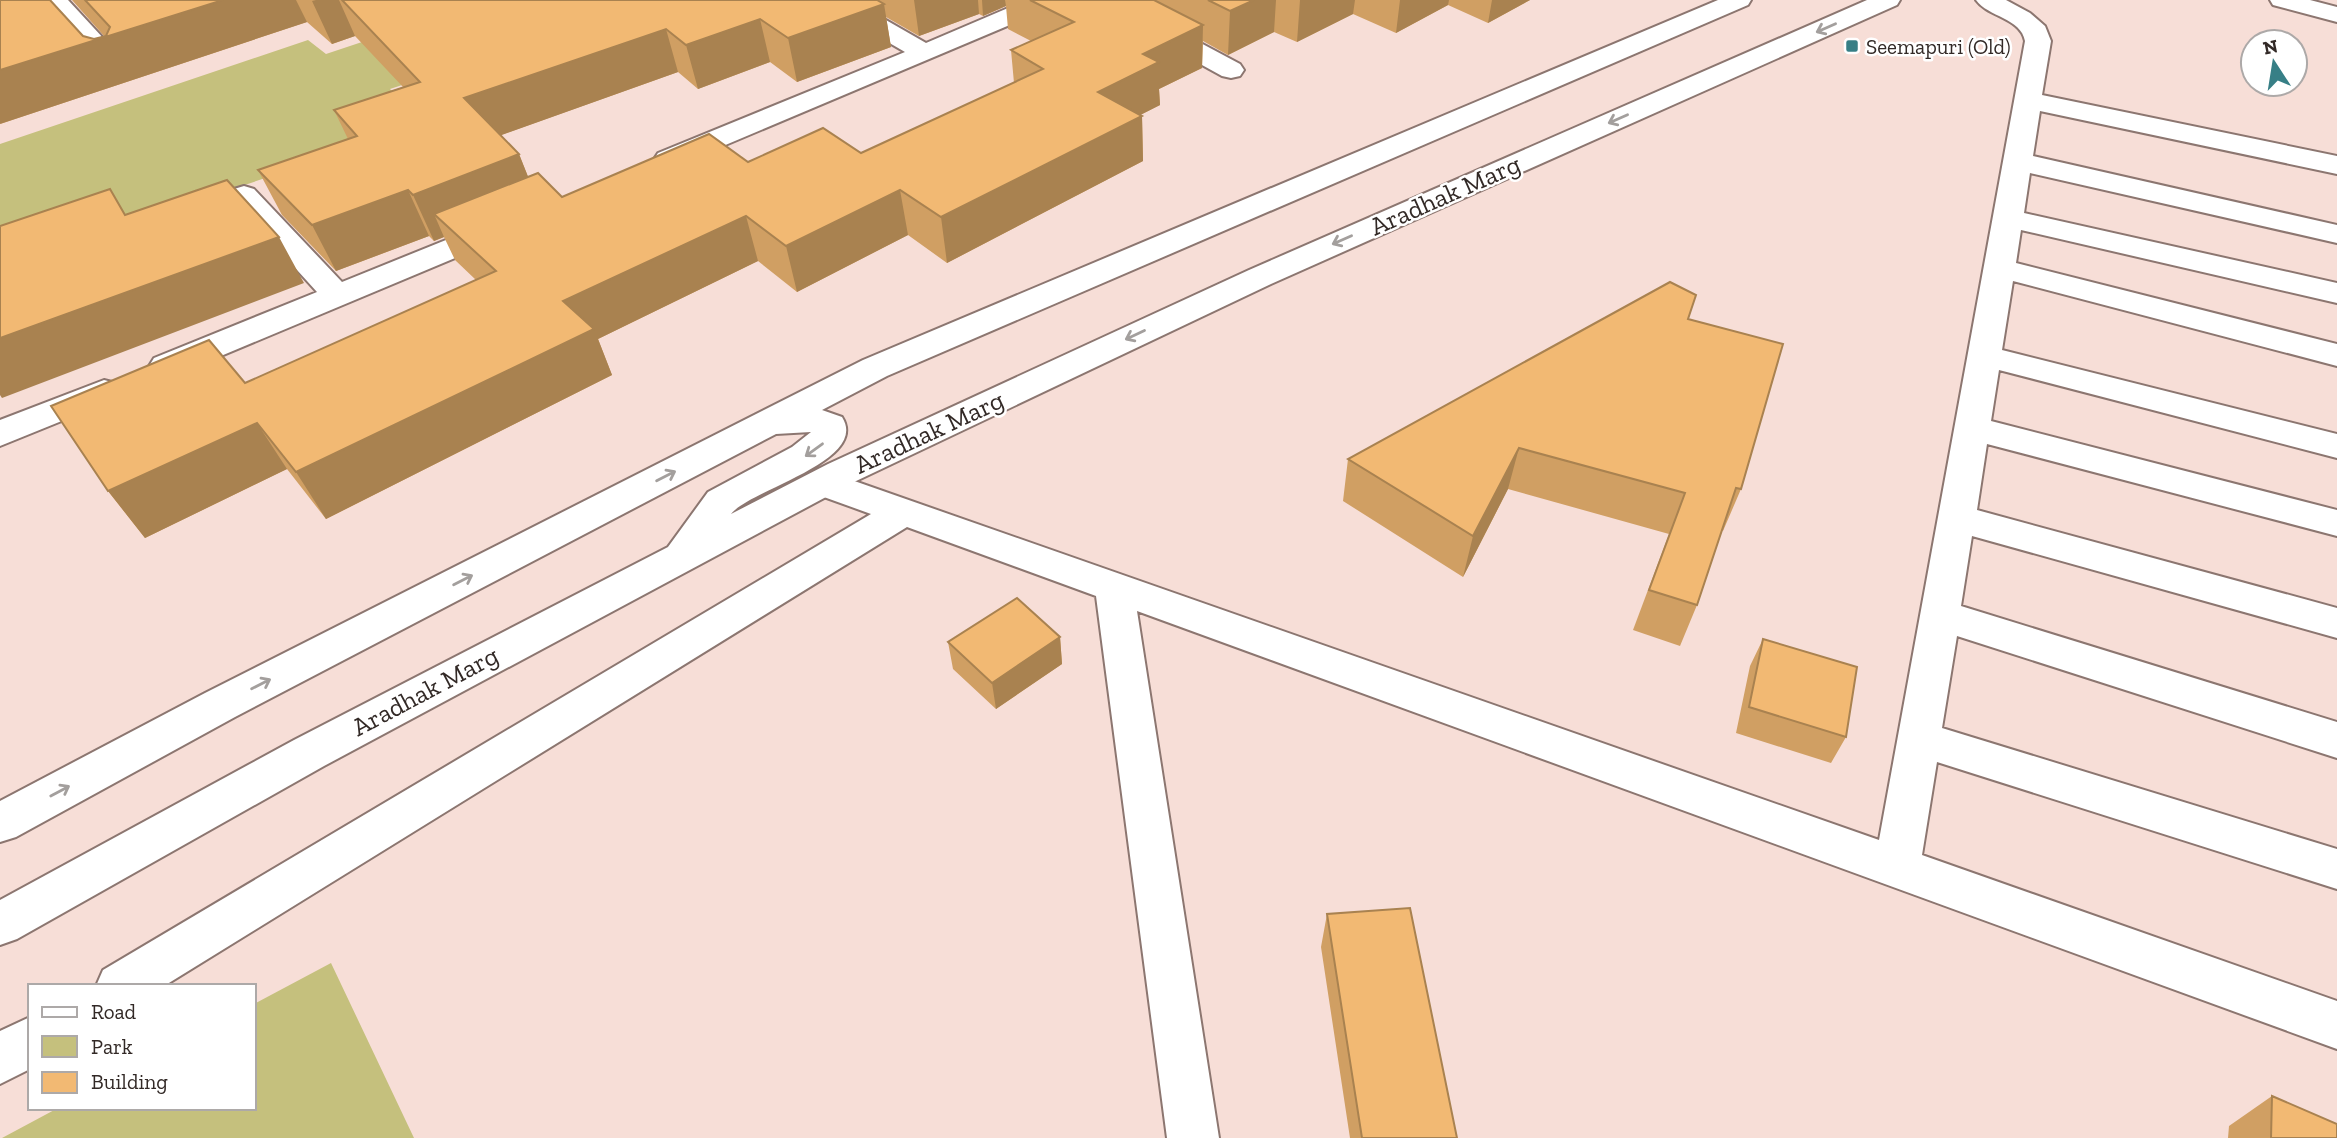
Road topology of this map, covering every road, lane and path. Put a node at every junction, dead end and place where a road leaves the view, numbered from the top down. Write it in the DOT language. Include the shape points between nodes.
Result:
graph roads {
  1 [pos="833,0"];
  2 [pos="1048,0"];
  3 [pos="1102,0"];
  4 [pos="1740,0"];
  5 [pos="1888,0"];
  6 [pos="1988,0"];
  7 [pos="2282,0"];
  8 [pos="43,1"];
  9 [pos="2337,15"];
  10 [pos="925,53"];
  11 [pos="1231,71"];
  12 [pos="120,72"];
  13 [pos="2026,100"];
  14 [pos="2017,161"];
  15 [pos="2337,165"];
  16 [pos="644,169"];
  17 [pos="244,195"];
  18 [pos="529,217"];
  19 [pos="2007,218"];
  20 [pos="2337,234"];
  21 [pos="1999,268"];
  22 [pos="2337,293"];
  23 [pos="338,296"];
  24 [pos="2337,355"];
  25 [pos="1984,356"];
  26 [pos="770,422"];
  27 [pos="1972,428"];
  28 [pos="0,434"];
  29 [pos="2337,446"];
  30 [pos="823,483"];
  31 [pos="904,512"];
  32 [pos="1956,519"];
  33 [pos="2337,523"];
  34 [pos="680,558"];
  35 [pos="1114,586"];
  36 [pos="1940,615"];
  37 [pos="2337,623"];
  38 [pos="1919,739"];
  39 [pos="2337,740"];
  40 [pos="0,823"];
  41 [pos="1896,868"];
  42 [pos="2337,869"];
  43 [pos="0,924"];
  44 [pos="123,984"];
  45 [pos="2337,1025"];
  46 [pos="28,1042"];
  47 [pos="0,1059"];
  48 [pos="1193,1138"];
  1 -- 10 [label="street"];
  2 -- 10 [label="street"];
  3 -- 11 [label="street"];
  4 -- 26 [label="street" via="875,368"];
  5 -- 30 [label="street, Aradhak Marg, one-way" via="1260,277"];
  6 -- 13 [label="street" via="2036,31"];
  7 -- 9 [label="street"];
  8 -- 12 [label="street"];
  10 -- 16 [label="street"];
  13 -- 14 [label="street"];
  13 -- 15 [label="street"];
  14 -- 19 [label="street"];
  14 -- 20 [label="street"];
  17 -- 23 [label="street"];
  18 -- 23 [label="street"];
  19 -- 21 [label="street"];
  19 -- 22 [label="street"];
  21 -- 24 [label="street"];
  21 -- 25 [label="street"];
  23 -- 28 [label="street"];
  25 -- 27 [label="street"];
  25 -- 29 [label="street"];
  26 -- 34 [label="street, one-way" via="816,420 830,425 828,439 722,501"];
  40 -- 26 [label="street, one-way"];
  27 -- 32 [label="street"];
  27 -- 33 [label="street"];
  30 -- 31 [label="street"];
  30 -- 34 [label="street, Aradhak Marg"];
  31 -- 35 [label="street"];
  31 -- 44 [label="street"];
  32 -- 36 [label="street"];
  32 -- 37 [label="street"];
  34 -- 43 [label="street, Aradhak Marg" via="309,753"];
  35 -- 41 [label="street"];
  35 -- 48 [label="street"];
  36 -- 38 [label="street"];
  36 -- 39 [label="street"];
  38 -- 41 [label="street"];
  38 -- 42 [label="street"];
  41 -- 45 [label="street"];
  46 -- 47 [label="street"];
}
